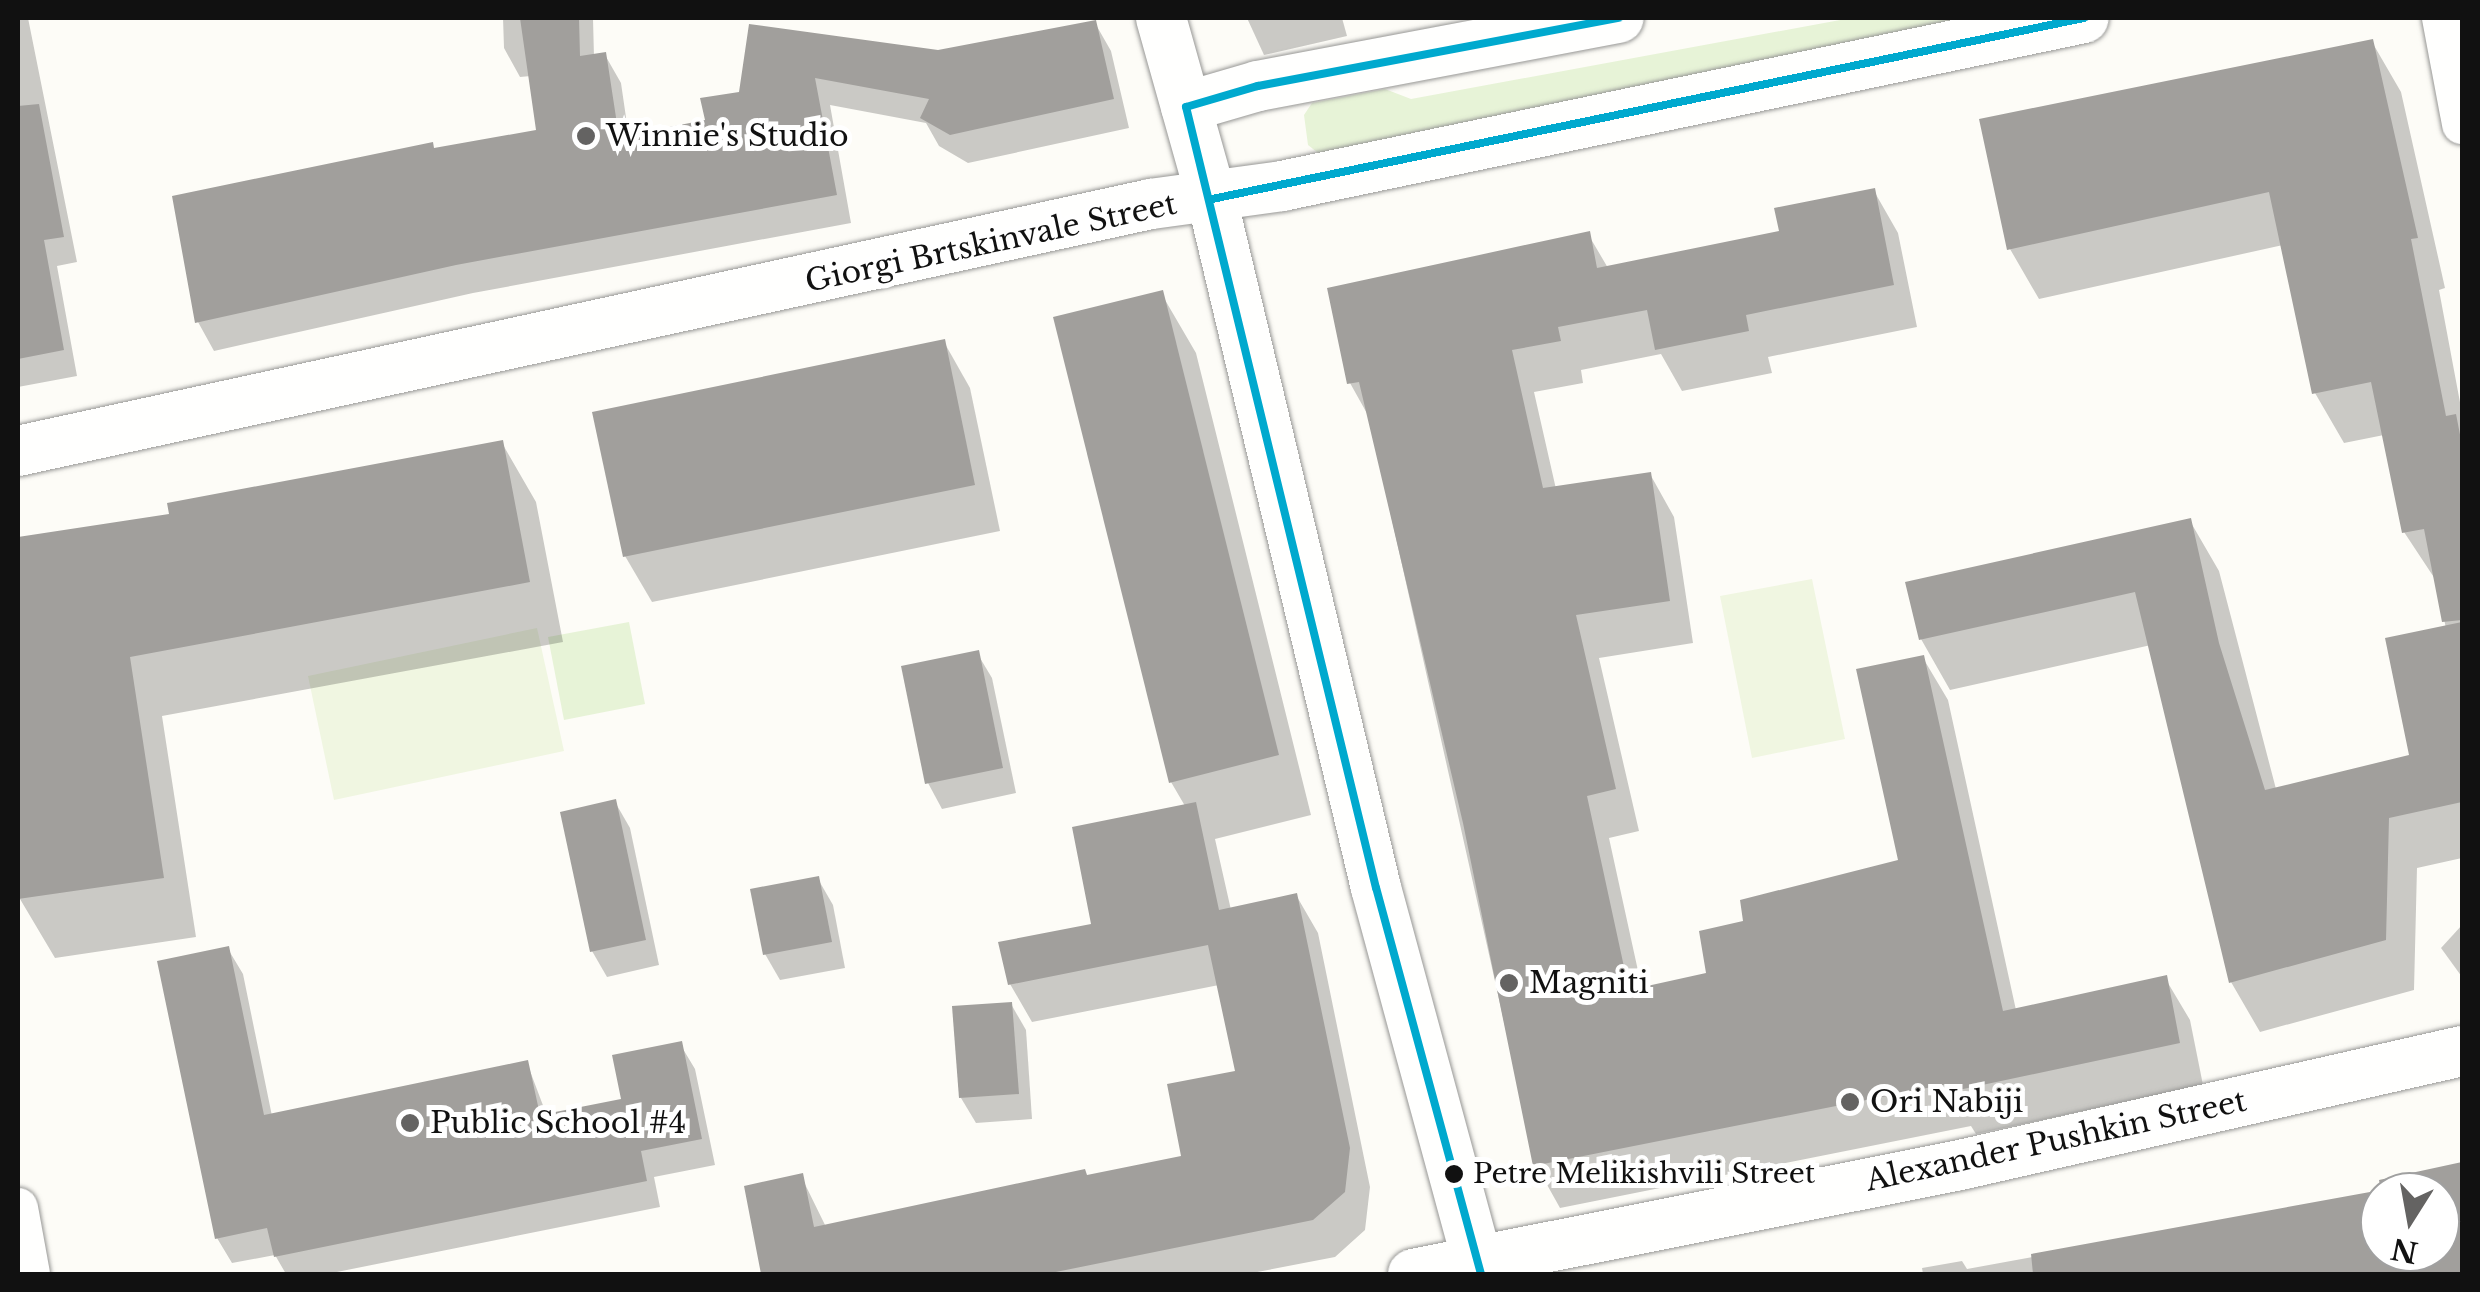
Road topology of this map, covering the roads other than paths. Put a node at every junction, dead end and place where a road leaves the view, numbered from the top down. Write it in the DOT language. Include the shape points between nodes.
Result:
graph roads {
  1 [pos="1162,18"];
  2 [pos="1618,18"];
  3 [pos="2084,18"];
  4 [pos="2442,18"];
  5 [pos="1186,107"];
  6 [pos="2462,124"];
  7 [pos="1212,198"];
  8 [pos="18,451"];
  9 [pos="2462,1051"];
  10 [pos="18,1208"];
  11 [pos="1479,1268"];
  12 [pos="30,1274"];
  13 [pos="1413,1274"];
  1 -- 5 [label="street"];
  2 -- 5 [label="street" via="1272,83"];
  3 -- 7 [label="street, Giorgi Brtskinvale Street"];
  4 -- 6 [label="street"];
  5 -- 7 [label="street"];
  7 -- 8 [label="street, Giorgi Brtskinvale Street" via="1151,204"];
  7 -- 11 [label="street" via="1376,888"];
  9 -- 11 [label="street, Alexander Pushkin Street"];
  10 -- 12 [label="street"];
  11 -- 13 [label="street, Alexander Pushkin Street"];
}
